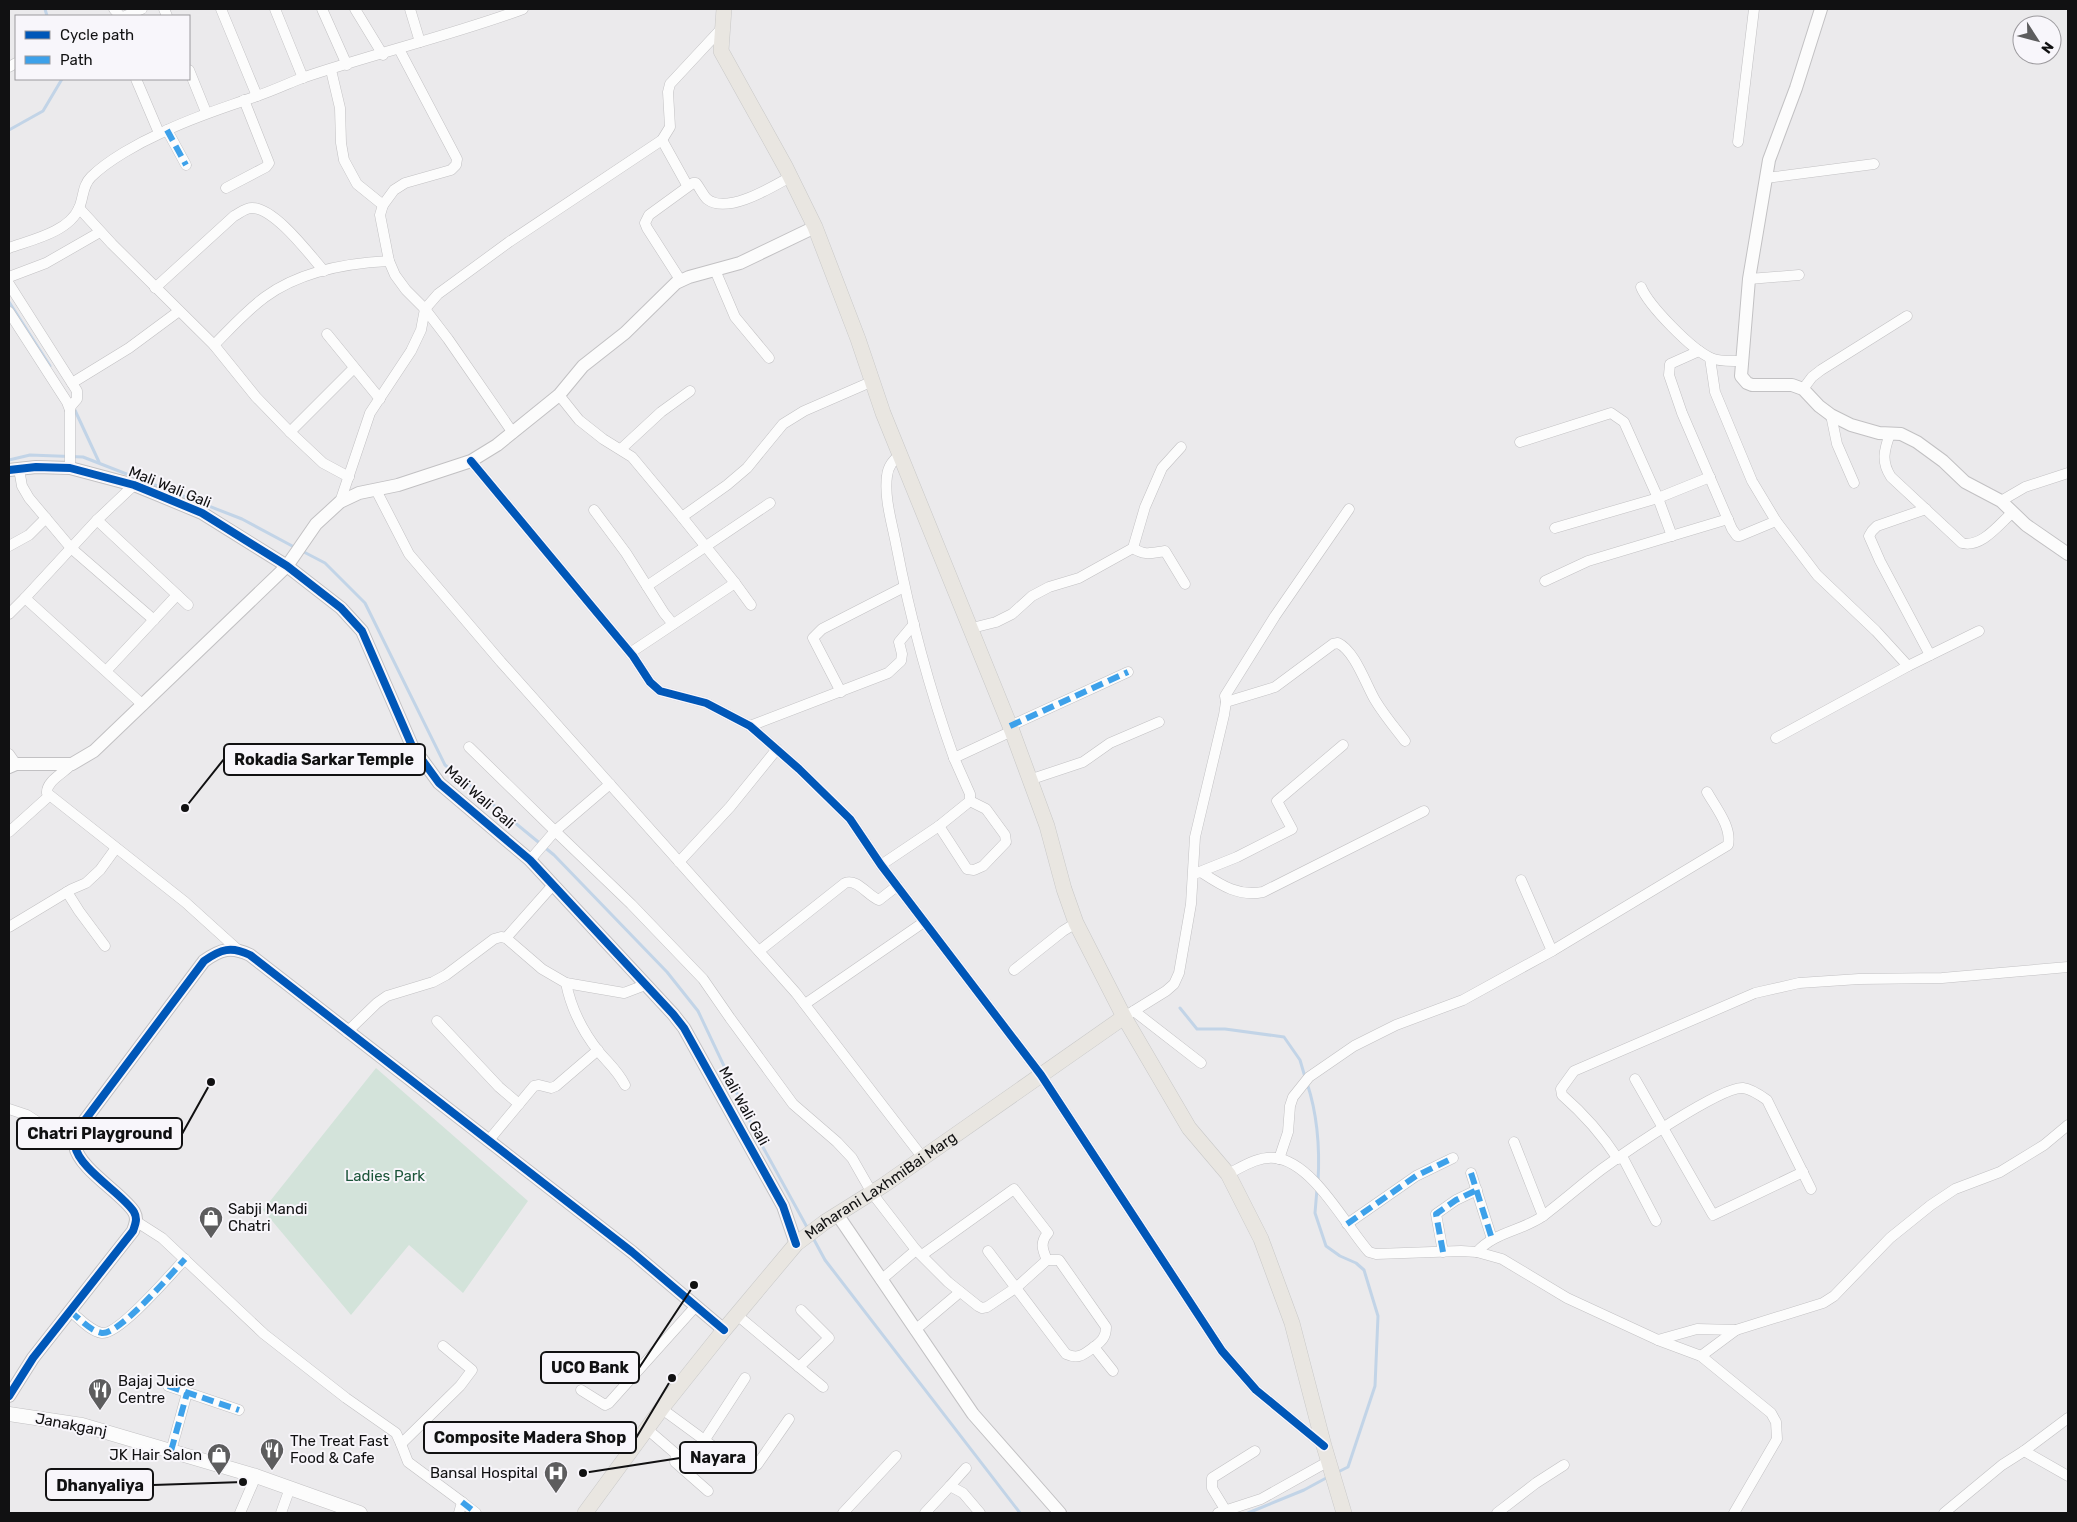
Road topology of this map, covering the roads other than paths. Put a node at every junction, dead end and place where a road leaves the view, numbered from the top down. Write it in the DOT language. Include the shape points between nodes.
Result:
graph roads {
  1 [pos="142,9"];
  2 [pos="221,9"];
  3 [pos="275,9"];
  4 [pos="322,9"];
  5 [pos="355,9"];
  6 [pos="410,9"];
  7 [pos="523,9"];
  8 [pos="724,9"];
  9 [pos="1754,9"];
  10 [pos="1821,9"];
  11 [pos="127,15"];
  12 [pos="723,27"];
  13 [pos="420,42"];
  14 [pos="399,49"];
  15 [pos="383,54"];
  16 [pos="347,65"];
  17 [pos="331,70"];
  18 [pos="190,72"];
  19 [pos="303,78"];
  20 [pos="137,80"];
  21 [pos="257,96"];
  22 [pos="244,100"];
  23 [pos="206,112"];
  24 [pos="163,132"];
  25 [pos="662,140"];
  26 [pos="1738,142"];
  27 [pos="1874,164"];
  28 [pos="186,165"];
  29 [pos="790,177"];
  30 [pos="1766,178"];
  31 [pos="688,185"];
  32 [pos="226,188"];
  33 [pos="383,205"];
  34 [pos="80,208"];
  35 [pos="814,228"];
  36 [pos="100,232"];
  37 [pos="9,248"];
  38 [pos="389,261"];
  39 [pos="716,270"];
  40 [pos="324,271"];
  41 [pos="1799,275"];
  42 [pos="9,277"];
  43 [pos="1749,279"];
  44 [pos="681,281"];
  45 [pos="9,284"];
  46 [pos="1641,287"];
  47 [pos="156,288"];
  48 [pos="12,299"];
  49 [pos="425,309"];
  50 [pos="179,311"];
  51 [pos="9,312"];
  52 [pos="1907,316"];
  53 [pos="327,334"];
  54 [pos="214,345"];
  55 [pos="1699,350"];
  56 [pos="769,358"];
  57 [pos="1710,358"];
  58 [pos="1742,361"];
  59 [pos="354,368"];
  60 [pos="873,381"];
  61 [pos="72,383"];
  62 [pos="1803,389"];
  63 [pos="690,391"];
  64 [pos="559,395"];
  65 [pos="380,399"];
  66 [pos="73,405"];
  67 [pos="1831,415"];
  68 [pos="290,432"];
  69 [pos="513,433"];
  70 [pos="1890,434"];
  71 [pos="1520,442"];
  72 [pos="1181,447"];
  73 [pos="621,449"];
  74 [pos="900,454"];
  75 [pos="471,461"];
  76 [pos="70,464"];
  77 [pos="14,470"];
  78 [pos="2068,473"];
  79 [pos="349,477"];
  80 [pos="1710,477"];
  81 [pos="1854,483"];
  82 [pos="134,485"];
  83 [pos="376,490"];
  84 [pos="1658,498"];
  85 [pos="2001,500"];
  86 [pos="340,502"];
  87 [pos="770,504"];
  88 [pos="1349,509"];
  89 [pos="1926,509"];
  90 [pos="594,510"];
  91 [pos="2013,512"];
  92 [pos="682,517"];
  93 [pos="46,518"];
  94 [pos="1728,519"];
  95 [pos="97,520"];
  96 [pos="1776,521"];
  97 [pos="1555,528"];
  98 [pos="1672,536"];
  99 [pos="9,546"];
  100 [pos="707,546"];
  101 [pos="71,548"];
  102 [pos="1133,548"];
  103 [pos="2068,554"];
  104 [pos="287,566"];
  105 [pos="1545,581"];
  106 [pos="735,583"];
  107 [pos="1185,584"];
  108 [pos="647,586"];
  109 [pos="904,587"];
  110 [pos="177,595"];
  111 [pos="24,598"];
  112 [pos="188,605"];
  113 [pos="751,605"];
  114 [pos="9,614"];
  115 [pos="154,620"];
  116 [pos="673,624"];
  117 [pos="914,624"];
  118 [pos="972,628"];
  119 [pos="1979,631"];
  120 [pos="630,653"];
  121 [pos="1930,655"];
  122 [pos="1908,666"];
  123 [pos="107,670"];
  124 [pos="1128,672"];
  125 [pos="841,692"];
  126 [pos="1226,702"];
  127 [pos="143,704"];
  128 [pos="1159,722"];
  129 [pos="750,726"];
  130 [pos="1011,728"];
  131 [pos="1776,738"];
  132 [pos="1405,741"];
  133 [pos="1343,745"];
  134 [pos="469,747"];
  135 [pos="777,749"];
  136 [pos="954,758"];
  137 [pos="11,762"];
  138 [pos="72,764"];
  139 [pos="1029,780"];
  140 [pos="610,784"];
  141 [pos="1707,792"];
  142 [pos="50,796"];
  143 [pos="970,801"];
  144 [pos="1424,811"];
  145 [pos="939,826"];
  146 [pos="9,832"];
  147 [pos="555,832"];
  148 [pos="116,848"];
  149 [pos="534,855"];
  150 [pos="679,862"];
  151 [pos="881,865"];
  152 [pos="1197,873"];
  153 [pos="1521,880"];
  154 [pos="553,885"];
  155 [pos="897,886"];
  156 [pos="67,892"];
  157 [pos="924,922"];
  158 [pos="1076,923"];
  159 [pos="9,927"];
  160 [pos="506,938"];
  161 [pos="105,946"];
  162 [pos="236,949"];
  163 [pos="759,951"];
  164 [pos="1552,951"];
  165 [pos="2068,967"];
  166 [pos="1014,970"];
  167 [pos="566,983"];
  168 [pos="645,985"];
  169 [pos="805,1004"];
  170 [pos="1129,1014"];
  171 [pos="437,1022"];
  172 [pos="347,1032"];
  173 [pos="598,1050"];
  174 [pos="1201,1063"];
  175 [pos="1041,1075"];
  176 [pos="1635,1079"];
  177 [pos="625,1085"];
  178 [pos="519,1104"];
  179 [pos="9,1109"];
  180 [pos="2068,1125"];
  181 [pos="1663,1128"];
  182 [pos="489,1140"];
  183 [pos="1514,1142"];
  184 [pos="75,1146"];
  185 [pos="923,1158"];
  186 [pos="1453,1158"];
  187 [pos="1620,1158"];
  188 [pos="1279,1159"];
  189 [pos="1803,1172"];
  190 [pos="1228,1174"];
  191 [pos="1471,1174"];
  192 [pos="1811,1189"];
  193 [pos="1477,1190"];
  194 [pos="872,1193"];
  195 [pos="1543,1216"];
  196 [pos="831,1218"];
  197 [pos="1656,1221"];
  198 [pos="137,1222"];
  199 [pos="1347,1224"];
  200 [pos="1492,1239"];
  201 [pos="800,1241"];
  202 [pos="988,1251"];
  203 [pos="919,1252"];
  204 [pos="1443,1252"];
  205 [pos="1477,1252"];
  206 [pos="185,1260"];
  207 [pos="1047,1260"];
  208 [pos="881,1280"];
  209 [pos="1017,1287"];
  210 [pos="960,1292"];
  211 [pos="695,1307"];
  212 [pos="70,1310"];
  213 [pos="801,1310"];
  214 [pos="737,1315"];
  215 [pos="724,1330"];
  216 [pos="915,1330"];
  217 [pos="1736,1330"];
  218 [pos="1658,1340"];
  219 [pos="443,1346"];
  220 [pos="1094,1347"];
  221 [pos="1701,1356"];
  222 [pos="799,1367"];
  223 [pos="1113,1371"];
  224 [pos="745,1378"];
  225 [pos="168,1386"];
  226 [pos="823,1387"];
  227 [pos="581,1390"];
  228 [pos="188,1392"];
  229 [pos="9,1396"];
  230 [pos="239,1410"];
  231 [pos="662,1410"];
  232 [pos="9,1414"];
  233 [pos="2068,1418"];
  234 [pos="788,1419"];
  235 [pos="647,1428"];
  236 [pos="704,1441"];
  237 [pos="401,1444"];
  238 [pos="1324,1446"];
  239 [pos="171,1451"];
  240 [pos="1255,1451"];
  241 [pos="2024,1451"];
  242 [pos="896,1456"];
  243 [pos="1330,1464"];
  244 [pos="1564,1465"];
  245 [pos="966,1468"];
  246 [pos="256,1476"];
  247 [pos="2068,1476"];
  248 [pos="950,1486"];
  249 [pos="290,1488"];
  250 [pos="708,1491"];
  251 [pos="462,1502"];
  252 [pos="1954,1509"];
  253 [pos="1222,1512"];
  254 [pos="240,1513"];
  255 [pos="281,1513"];
  256 [pos="360,1513"];
  257 [pos="459,1513"];
  258 [pos="476,1513"];
  259 [pos="585,1513"];
  260 [pos="843,1513"];
  261 [pos="925,1513"];
  262 [pos="980,1513"];
  263 [pos="1060,1513"];
  264 [pos="1344,1513"];
  265 [pos="1497,1513"];
  266 [pos="1734,1513"];
  267 [pos="1944,1513"];
  1 -- 11 [label="street"];
  2 -- 21 [label="street"];
  3 -- 19 [label="street"];
  4 -- 16 [label="street"];
  5 -- 15 [label="street"];
  6 -- 13 [label="street"];
  7 -- 13 [label="street"];
  8 -- 12 [label="main road"];
  9 -- 26 [label="street"];
  10 -- 30 [label="street"];
  12 -- 25 [label="street" via="670,84 670,126"];
  12 -- 29 [label="main road" via="722,51"];
  13 -- 14 [label="street"];
  14 -- 15 [label="street"];
  14 -- 33 [label="street" via="453,152 456,165 451,170 405,183 394,190"];
  15 -- 16 [label="street"];
  16 -- 17 [label="street"];
  17 -- 19 [label="street"];
  17 -- 33 [label="street" via="340,108 344,160 357,184"];
  18 -- 23 [label="street"];
  19 -- 21 [label="street"];
  20 -- 24 [label="street"];
  21 -- 22 [label="street"];
  22 -- 23 [label="street"];
  22 -- 32 [label="street" via="269,163"];
  23 -- 24 [label="street"];
  24 -- 28 [label="street"];
  24 -- 34 [label="street" via="104,165 85,184"];
  25 -- 31 [label="street"];
  25 -- 49 [label="street" via="509,242 438,294"];
  27 -- 30 [label="street"];
  29 -- 31 [label="street" via="736,202 720,203 706,198 696,183"];
  29 -- 35 [label="main road"];
  30 -- 43 [label="street"];
  31 -- 44 [label="street" via="649,215 645,222"];
  33 -- 38 [label="street" via="380,215"];
  34 -- 36 [label="street"];
  34 -- 37 [label="street" via="74,217 56,230"];
  35 -- 39 [label="street" via="740,263"];
  35 -- 60 [label="main road"];
  36 -- 42 [label="street" via="46,262"];
  36 -- 47 [label="street"];
  38 -- 40 [label="street" via="359,262"];
  38 -- 49 [label="street" via="406,290"];
  39 -- 44 [label="street"];
  39 -- 56 [label="street" via="734,317"];
  40 -- 47 [label="street" via="285,228 269,215 252,208 234,216"];
  40 -- 54 [label="street" via="280,288 264,298"];
  41 -- 43 [label="street"];
  43 -- 58 [label="street"];
  44 -- 64 [label="street" via="625,334 583,366"];
  45 -- 48 [label="street"];
  46 -- 55 [label="street" via="1654,308"];
  47 -- 50 [label="street"];
  48 -- 61 [label="street"];
  49 -- 65 [label="street" via="421,330 411,351"];
  49 -- 69 [label="street"];
  50 -- 54 [label="street"];
  50 -- 61 [label="street" via="129,348"];
  51 -- 66 [label="street" via="67,402"];
  52 -- 62 [label="street" via="1821,370"];
  53 -- 59 [label="street"];
  54 -- 68 [label="street" via="256,398"];
  55 -- 57 [label="street"];
  55 -- 80 [label="street" via="1670,364 1669,375"];
  57 -- 58 [label="street"];
  57 -- 96 [label="street" via="1715,392 1752,480"];
  58 -- 62 [label="street" via="1741,376 1747,383 1792,385"];
  59 -- 65 [label="street"];
  59 -- 68 [label="street"];
  60 -- 74 [label="main road"];
  60 -- 92 [label="street" via="804,411 783,424 746,468"];
  61 -- 66 [label="street" via="78,391"];
  62 -- 67 [label="street"];
  63 -- 73 [label="street" via="661,412"];
  64 -- 69 [label="street"];
  64 -- 73 [label="street" via="579,420"];
  65 -- 79 [label="street" via="370,413"];
  66 -- 76 [label="street"];
  67 -- 70 [label="street"];
  67 -- 81 [label="street" via="1837,444"];
  68 -- 79 [label="street" via="323,463"];
  69 -- 75 [label="street"];
  70 -- 85 [label="street" via="1901,434 1918,442 1965,482"];
  70 -- 89 [label="street" via="1884,451 1885,468"];
  71 -- 84 [label="street" via="1611,414 1624,422"];
  72 -- 102 [label="street" via="1162,468 1145,507"];
  73 -- 92 [label="street"];
  74 -- 109 [label="street" via="890,465 886,482"];
  74 -- 118 [label="main road"];
  75 -- 83 [label="street"];
  75 -- 120 [label="street"];
  76 -- 77 [label="street, Mali Wali Gali"];
  76 -- 82 [label="street, Mali Wali Gali"];
  77 -- 93 [label="street" via="29,498"];
  78 -- 85 [label="street" via="2025,487"];
  79 -- 86 [label="street"];
  80 -- 84 [label="street"];
  80 -- 94 [label="street"];
  82 -- 95 [label="street"];
  82 -- 104 [label="street, Mali Wali Gali" via="202,513"];
  83 -- 86 [label="street" via="359,493"];
  83 -- 140 [label="street" via="408,554"];
  84 -- 97 [label="street"];
  84 -- 98 [label="street"];
  85 -- 91 [label="street"];
  86 -- 104 [label="street" via="316,524"];
  87 -- 100 [label="street"];
  88 -- 126 [label="street" via="1239,672 1225,696"];
  89 -- 91 [label="street" via="1962,543 1969,545 1979,541"];
  89 -- 121 [label="street" via="1878,526 1869,536"];
  90 -- 108 [label="street"];
  91 -- 103 [label="street"];
  92 -- 100 [label="street"];
  93 -- 99 [label="street"];
  93 -- 101 [label="street"];
  94 -- 96 [label="street" via="1737,536"];
  94 -- 98 [label="street"];
  95 -- 101 [label="street"];
  95 -- 110 [label="street"];
  96 -- 122 [label="street" via="1817,575"];
  98 -- 105 [label="street" via="1588,561"];
  100 -- 106 [label="street"];
  100 -- 108 [label="street"];
  101 -- 111 [label="street"];
  101 -- 115 [label="street"];
  102 -- 107 [label="street" via="1150,555 1165,551"];
  102 -- 118 [label="street" via="1079,578 1032,596 1012,614 996,622"];
  104 -- 127 [label="street"];
  104 -- 149 [label="street, Mali Wali Gali" via="341,608 362,631 412,746 440,783"];
  106 -- 113 [label="street"];
  106 -- 116 [label="street"];
  108 -- 116 [label="street"];
  109 -- 117 [label="street"];
  109 -- 125 [label="street" via="822,629 813,638"];
  110 -- 112 [label="street"];
  110 -- 115 [label="street"];
  111 -- 114 [label="street"];
  111 -- 123 [label="street"];
  115 -- 123 [label="street"];
  116 -- 120 [label="street"];
  117 -- 125 [label="street" via="899,642 902,654 897,666 888,673"];
  117 -- 136 [label="street"];
  118 -- 130 [label="main road"];
  119 -- 121 [label="street"];
  120 -- 129 [label="street" via="660,691 706,703"];
  121 -- 122 [label="street"];
  122 -- 131 [label="street"];
  123 -- 127 [label="street"];
  124 -- 130 [label="street"];
  125 -- 129 [label="street"];
  126 -- 132 [label="street" via="1275,687 1338,643 1347,650 1374,699"];
  126 -- 152 [label="street" via="1195,837"];
  127 -- 138 [label="street" via="94,750"];
  128 -- 139 [label="street" via="1110,743 1083,762"];
  129 -- 135 [label="street"];
  130 -- 136 [label="street"];
  130 -- 139 [label="main road"];
  133 -- 152 [label="street" via="1277,801 1292,829"];
  134 -- 147 [label="street"];
  135 -- 150 [label="street"];
  135 -- 151 [label="street" via="850,819"];
  136 -- 143 [label="street"];
  137 -- 138 [label="street"];
  138 -- 142 [label="street" via="50,783 47,788"];
  139 -- 158 [label="main road" via="1047,826"];
  140 -- 147 [label="street"];
  140 -- 150 [label="street"];
  141 -- 164 [label="street" via="1727,828 1730,836 1728,845"];
  142 -- 146 [label="street"];
  142 -- 148 [label="street"];
  143 -- 145 [label="street"];
  143 -- 145 [label="street" via="986,809 1005,835 1003,847 983,866 968,869"];
  144 -- 152 [label="street" via="1263,892 1238,892"];
  145 -- 151 [label="street"];
  147 -- 149 [label="street"];
  147 -- 194 [label="street" via="704,978 793,1104 852,1158"];
  148 -- 156 [label="street" via="100,870"];
  148 -- 162 [label="street" via="185,902"];
  149 -- 154 [label="street, Mali Wali Gali"];
  150 -- 163 [label="street"];
  151 -- 155 [label="street"];
  152 -- 170 [label="street" via="1179,973 1174,984"];
  153 -- 164 [label="street"];
  154 -- 160 [label="street"];
  154 -- 168 [label="street, Mali Wali Gali"];
  155 -- 157 [label="street"];
  155 -- 163 [label="street" via="879,900 856,883 845,883"];
  156 -- 159 [label="street"];
  156 -- 161 [label="street"];
  157 -- 169 [label="street"];
  157 -- 175 [label="street"];
  158 -- 166 [label="street"];
  158 -- 170 [label="main road"];
  160 -- 167 [label="street" via="542,969"];
  160 -- 172 [label="street" via="494,939 433,982 387,996"];
  162 -- 172 [label="street" via="250,955"];
  162 -- 184 [label="street" via="215,953 204,961 82,1124"];
  163 -- 169 [label="street"];
  164 -- 188 [label="street" via="1463,1000 1354,1046 1306,1080 1293,1097 1288,1132"];
  165 -- 187 [label="street" via="1942,978 1799,983 1755,993 1684,1022 1574,1071 1562,1089 1562,1095 1587,1117"];
  167 -- 168 [label="street" via="624,992"];
  167 -- 173 [label="street" via="573,1010"];
  168 -- 201 [label="street, Mali Wali Gali" via="695,1046"];
  169 -- 185 [label="street"];
  170 -- 174 [label="street"];
  170 -- 175 [label="main road, Maharani LaxhmiBai Marg"];
  170 -- 190 [label="main road" via="1189,1128"];
  171 -- 178 [label="street"];
  172 -- 182 [label="street"];
  173 -- 177 [label="street" via="614,1066"];
  173 -- 178 [label="street" via="556,1086 534,1086"];
  175 -- 185 [label="main road, Maharani LaxhmiBai Marg"];
  175 -- 238 [label="street" via="1222,1351 1256,1390"];
  176 -- 181 [label="street"];
  178 -- 182 [label="street"];
  179 -- 184 [label="street" via="27,1115"];
  180 -- 217 [label="street" via="2044,1145 2000,1172 1955,1189 1930,1205 1890,1238 1834,1296 1823,1303"];
  181 -- 187 [label="street"];
  181 -- 189 [label="street" via="1724,1092 1743,1088 1760,1094 1766,1100"];
  181 -- 189 [label="street" via="1713,1215"];
  182 -- 211 [label="street" via="632,1252"];
  183 -- 195 [label="street"];
  184 -- 198 [label="street" via="78,1155 101,1181 135,1213"];
  185 -- 194 [label="main road, Maharani LaxhmiBai Marg"];
  186 -- 199 [label="street" via="1416,1176"];
  187 -- 195 [label="street"];
  187 -- 197 [label="street"];
  188 -- 190 [label="street" via="1256,1160"];
  188 -- 199 [label="street" via="1317,1184"];
  189 -- 192 [label="street"];
  190 -- 238 [label="main road" via="1260,1238 1289,1314"];
  191 -- 193 [label="street"];
  193 -- 200 [label="street"];
  193 -- 204 [label="street" via="1436,1214"];
  194 -- 196 [label="main road, Maharani LaxhmiBai Marg"];
  194 -- 203 [label="street"];
  195 -- 200 [label="street"];
  196 -- 201 [label="main road, Maharani LaxhmiBai Marg"];
  196 -- 208 [label="street"];
  198 -- 206 [label="street" via="153,1230"];
  198 -- 212 [label="street"];
  199 -- 204 [label="street" via="1369,1252"];
  200 -- 205 [label="street"];
  201 -- 214 [label="main road, Maharani LaxhmiBai Marg"];
  202 -- 209 [label="street"];
  203 -- 207 [label="street" via="1014,1189 1048,1233 1042,1247"];
  203 -- 208 [label="street"];
  203 -- 210 [label="street"];
  204 -- 205 [label="street"];
  205 -- 218 [label="street" via="1502,1259 1567,1298"];
  206 -- 212 [label="street" via="115,1329 101,1333"];
  206 -- 237 [label="street" via="264,1334 396,1433"];
  207 -- 209 [label="street"];
  207 -- 220 [label="street" via="1059,1260 1106,1327 1102,1341"];
  208 -- 216 [label="street"];
  209 -- 210 [label="street" via="982,1308"];
  209 -- 220 [label="street" via="1066,1354 1079,1358"];
  210 -- 216 [label="street"];
  211 -- 215 [label="street"];
  211 -- 227 [label="street" via="609,1403 601,1404"];
  212 -- 229 [label="street"];
  213 -- 222 [label="street" via="829,1338"];
  214 -- 215 [label="main road, Maharani LaxhmiBai Marg"];
  214 -- 222 [label="street"];
  215 -- 231 [label="main road, Maharani LaxhmiBai Marg"];
  216 -- 263 [label="street" via="973,1414"];
  217 -- 218 [label="street" via="1697,1329"];
  217 -- 221 [label="street"];
  218 -- 221 [label="street"];
  219 -- 237 [label="street" via="472,1370"];
  220 -- 223 [label="street"];
  221 -- 266 [label="street" via="1770,1413 1776,1422 1777,1438"];
  222 -- 226 [label="street"];
  224 -- 236 [label="street"];
  225 -- 228 [label="street"];
  228 -- 230 [label="street"];
  228 -- 239 [label="street"];
  231 -- 235 [label="main road, Maharani LaxhmiBai Marg"];
  231 -- 236 [label="street"];
  232 -- 239 [label="main road, Janakganj" via="82,1425"];
  233 -- 241 [label="street"];
  234 -- 236 [label="street" via="756,1465 737,1464"];
  235 -- 250 [label="street" via="676,1454 675,1462"];
  235 -- 259 [label="main road, Maharani LaxhmiBai Marg"];
  237 -- 251 [label="street" via="408,1462"];
  238 -- 243 [label="main road"];
  239 -- 246 [label="main road, Janakganj"];
  240 -- 253 [label="street" via="1212,1478 1212,1488"];
  241 -- 247 [label="street"];
  241 -- 252 [label="street" via="2002,1465"];
  242 -- 260 [label="street"];
  243 -- 253 [label="street" via="1261,1499"];
  243 -- 264 [label="main road"];
  244 -- 265 [label="street"];
  245 -- 248 [label="street"];
  246 -- 249 [label="main road, Janakganj"];
  246 -- 254 [label="street"];
  248 -- 261 [label="street"];
  248 -- 262 [label="street" via="963,1493"];
  249 -- 255 [label="street"];
  249 -- 256 [label="main road, Janakganj"];
  251 -- 257 [label="street"];
  251 -- 258 [label="street"];
  252 -- 267 [label="street"];
}
